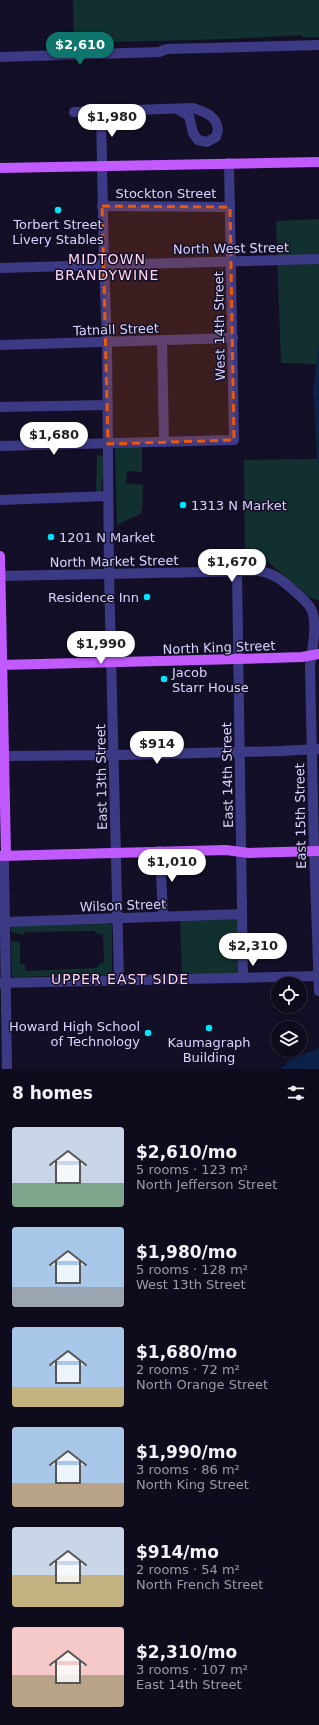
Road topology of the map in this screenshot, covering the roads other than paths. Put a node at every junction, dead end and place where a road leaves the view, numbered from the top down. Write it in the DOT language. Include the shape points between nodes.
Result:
graph roads {
  1 [pos="319,45"];
  2 [pos="0,57"];
  3 [pos="179,110"];
  4 [pos="101,111"];
  5 [pos="74,112"];
  6 [pos="319,162"];
  7 [pos="229,163"];
  8 [pos="101,166"];
  9 [pos="0,168"];
  10 [pos="102,206"];
  11 [pos="230,206"];
  12 [pos="319,259"];
  13 [pos="231,261"];
  14 [pos="104,265"];
  15 [pos="0,268"];
  16 [pos="232,338"];
  17 [pos="162,341"];
  18 [pos="107,342"];
  19 [pos="0,345"];
  20 [pos="108,405"];
  21 [pos="0,407"];
  22 [pos="164,442"];
  23 [pos="108,444"];
  24 [pos="0,446"];
  25 [pos="108,496"];
  26 [pos="0,500"];
  27 [pos="0,556"];
  28 [pos="237,572"];
  29 [pos="109,573"];
  30 [pos="0,576"];
  31 [pos="315,655"];
  32 [pos="238,659"];
  33 [pos="112,663"];
  34 [pos="1,665"];
  35 [pos="316,749"];
  36 [pos="240,752"];
  37 [pos="114,755"];
  38 [pos="2,756"];
  39 [pos="160,851"];
  40 [pos="316,851"];
  41 [pos="241,852"];
  42 [pos="116,853"];
  43 [pos="3,856"];
  44 [pos="242,914"];
  45 [pos="163,916"];
  46 [pos="117,919"];
  47 [pos="5,922"];
  48 [pos="319,976"];
  49 [pos="243,978"];
  50 [pos="119,980"];
  51 [pos="3,983"];
  52 [pos="319,991"];
  53 [pos="8,1069"];
  1 -- 2 [label="street"];
  3 -- 4 [label="street"];
  4 -- 5 [label="street"];
  4 -- 8 [label="street, East 13th Street"];
  6 -- 7 [label="main road"];
  7 -- 8 [label="main road"];
  7 -- 11 [label="street, West 14th Street"];
  8 -- 9 [label="main road"];
  8 -- 10 [label="street, East 13th Street"];
  10 -- 11 [label="street, Stockton Street"];
  10 -- 14 [label="street, East 13th Street"];
  11 -- 13 [label="street, West 14th Street"];
  12 -- 13 [label="street, North West Street"];
  13 -- 14 [label="street, North West Street"];
  13 -- 16 [label="street, West 14th Street"];
  14 -- 15 [label="street, North West Street"];
  14 -- 18 [label="street, East 13th Street"];
  16 -- 17 [label="street, Tatnall Street"];
  16 -- 22 [label="street, West 14th Street" via="234,440"];
  17 -- 18 [label="street, Tatnall Street"];
  17 -- 22 [label="street"];
  18 -- 19 [label="street, Tatnall Street"];
  18 -- 20 [label="street, East 13th Street"];
  20 -- 21 [label="street"];
  20 -- 23 [label="street, East 13th Street"];
  22 -- 23 [label="street"];
  23 -- 24 [label="street"];
  23 -- 25 [label="street, East 13th Street"];
  25 -- 26 [label="street"];
  25 -- 29 [label="street, East 13th Street"];
  27 -- 30 [label="main road"];
  28 -- 29 [label="street, North Market Street"];
  28 -- 31 [label="street, North Market Street" via="259,571 272,574 307,603 313,614"];
  28 -- 32 [label="street, East 14th Street"];
  29 -- 30 [label="street, North Market Street"];
  29 -- 33 [label="street, East 13th Street"];
  30 -- 34 [label="main road"];
  31 -- 32 [label="main road, North King Street"];
  31 -- 35 [label="street, East 15th Street" via="310,665"];
  32 -- 33 [label="main road, North King Street"];
  32 -- 36 [label="street, East 14th Street"];
  33 -- 34 [label="main road, North King Street"];
  33 -- 37 [label="street, East 13th Street"];
  34 -- 38 [label="main road"];
  35 -- 36 [label="street"];
  35 -- 40 [label="street, East 15th Street"];
  36 -- 37 [label="street"];
  36 -- 41 [label="street, East 14th Street"];
  37 -- 38 [label="street"];
  37 -- 42 [label="street, East 13th Street"];
  38 -- 43 [label="main road"];
  39 -- 41 [label="main road"];
  39 -- 42 [label="main road"];
  39 -- 45 [label="street"];
  40 -- 41 [label="main road"];
  40 -- 48 [label="street, East 15th Street"];
  41 -- 44 [label="street, East 14th Street"];
  42 -- 43 [label="main road"];
  42 -- 46 [label="street, East 13th Street"];
  43 -- 47 [label="street"];
  44 -- 45 [label="street, Wilson Street"];
  44 -- 49 [label="street, East 14th Street"];
  45 -- 46 [label="street, Wilson Street"];
  46 -- 47 [label="street, Wilson Street"];
  46 -- 50 [label="street, East 13th Street"];
  47 -- 51 [label="street"];
  48 -- 49 [label="street"];
  48 -- 52 [label="street, East 15th Street"];
  49 -- 50 [label="street"];
  50 -- 51 [label="street"];
  51 -- 53 [label="street"];
}
